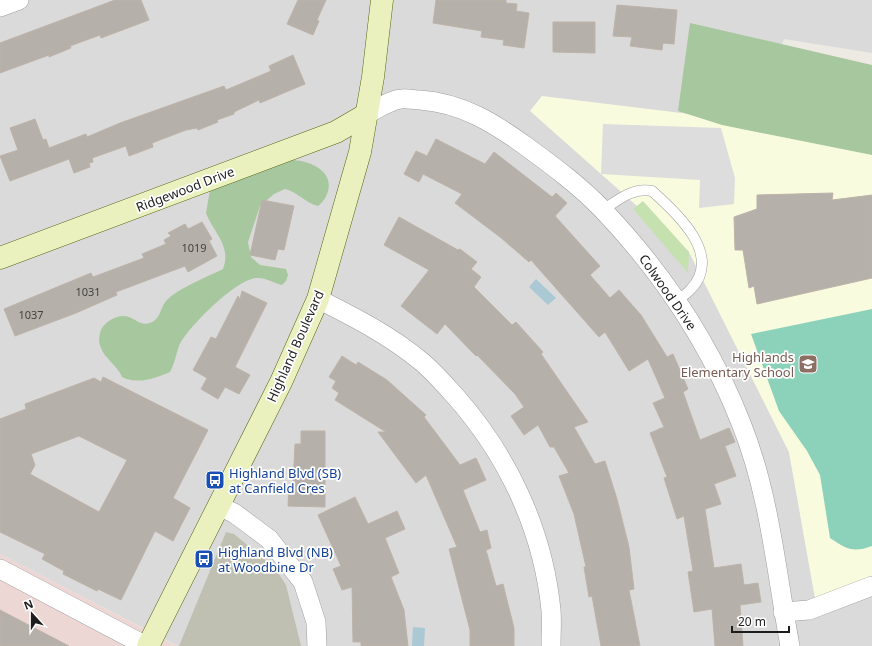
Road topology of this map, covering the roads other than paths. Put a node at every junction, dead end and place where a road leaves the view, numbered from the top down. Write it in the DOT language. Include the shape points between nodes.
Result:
graph roads {
  1 [pos="19,0"];
  2 [pos="382,0"];
  3 [pos="0,7"];
  4 [pos="367,114"];
  5 [pos="603,210"];
  6 [pos="0,258"];
  7 [pos="318,299"];
  8 [pos="677,301"];
  9 [pos="218,506"];
  10 [pos="0,569"];
  11 [pos="872,586"];
  12 [pos="783,612"];
  13 [pos="147,646"];
  14 [pos="317,646"];
  15 [pos="551,646"];
  16 [pos="790,646"];
  1 -- 3 [label="street"];
  2 -- 4 [label="street, Highland Boulevard"];
  4 -- 5 [label="street, Colwood Drive" via="401,99 438,102 468,110 500,128 557,169"];
  4 -- 6 [label="street, Ridgewood Drive" via="336,132"];
  4 -- 7 [label="street, Highland Boulevard" via="360,152"];
  5 -- 8 [label="street, Colwood Drive"];
  5 -- 8 [label="lane" via="636,191 652,191 694,235 700,250 700,276 691,290"];
  7 -- 9 [label="street, Highland Boulevard" via="281,382"];
  7 -- 15 [label="street" via="396,342 423,362 478,422 507,468 530,516 551,610"];
  8 -- 12 [label="street, Colwood Drive" via="707,351 752,451 766,500"];
  9 -- 13 [label="street, Highland Boulevard"];
  9 -- 14 [label="street" via="234,513 268,539 303,582 316,622"];
  10 -- 13 [label="street"];
  11 -- 12 [label="street" via="809,610"];
  12 -- 16 [label="street, Colwood Drive"];
}
